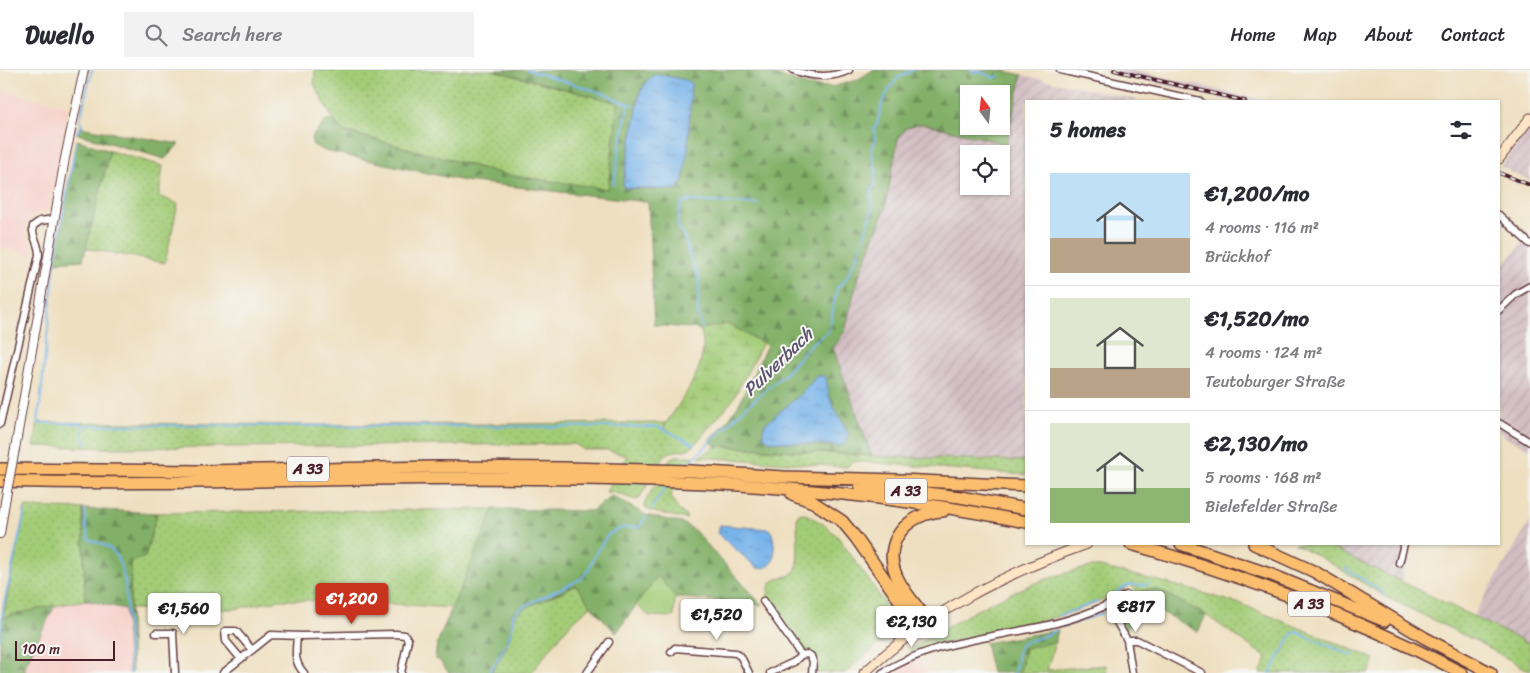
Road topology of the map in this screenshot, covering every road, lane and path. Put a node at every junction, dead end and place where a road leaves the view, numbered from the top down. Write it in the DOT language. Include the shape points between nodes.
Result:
graph roads {
  1 [pos="84,70"];
  2 [pos="793,70"];
  3 [pos="849,70"];
  4 [pos="1060,70"];
  5 [pos="1195,100"];
  6 [pos="1530,118"];
  7 [pos="1500,158"];
  8 [pos="1500,216"];
  9 [pos="54,219"];
  10 [pos="1530,244"];
  11 [pos="1530,286"];
  12 [pos="1500,309"];
  13 [pos="0,424"];
  14 [pos="1500,424"];
  15 [pos="1530,442"];
  16 [pos="0,469"];
  17 [pos="784,477"];
  18 [pos="0,481"];
  19 [pos="1025,486"];
  20 [pos="753,487"];
  21 [pos="1025,509"];
  22 [pos="968,510"];
  23 [pos="1025,522"];
  24 [pos="0,534"];
  25 [pos="1084,545"];
  26 [pos="1134,545"];
  27 [pos="1184,545"];
  28 [pos="1256,545"];
  29 [pos="1404,545"];
  30 [pos="1399,563"];
  31 [pos="1126,595"];
  32 [pos="763,601"];
  33 [pos="1107,605"];
  34 [pos="923,625"];
  35 [pos="156,633"];
  36 [pos="297,636"];
  37 [pos="1425,638"];
  38 [pos="1127,640"];
  39 [pos="609,642"];
  40 [pos="252,650"];
  41 [pos="671,652"];
  42 [pos="801,655"];
  43 [pos="240,659"];
  44 [pos="175,673"];
  45 [pos="223,673"];
  46 [pos="304,673"];
  47 [pos="401,673"];
  48 [pos="587,673"];
  49 [pos="749,673"];
  50 [pos="770,673"];
  51 [pos="812,673"];
  52 [pos="864,673"];
  53 [pos="882,673"];
  54 [pos="1132,673"];
  55 [pos="1202,673"];
  56 [pos="1462,673"];
  57 [pos="1492,673"];
  1 -- 9 [label="street"];
  2 -- 3 [label="street" via="822,76"];
  4 -- 5 [label="street"];
  6 -- 7 [label="main road"];
  8 -- 10 [label="street"];
  9 -- 13 [label="street" via="40,220 33,226 39,255"];
  9 -- 24 [label="street, bridge"];
  11 -- 12 [label="street"];
  14 -- 15 [label="street"];
  16 -- 17 [label="highway, A 33" via="201,471 486,467 692,471"];
  17 -- 19 [label="highway"];
  17 -- 21 [label="highway, A 33" via="928,493"];
  18 -- 20 [label="highway, A 33" via="609,480"];
  20 -- 22 [label="highway, A 33"];
  20 -- 34 [label="highway" via="799,496 842,521"];
  22 -- 23 [label="highway, A 33"];
  22 -- 34 [label="highway" via="920,515 903,527 895,542 892,558 897,577"];
  25 -- 34 [label="main road" via="998,580"];
  26 -- 56 [label="highway, A 33" via="1227,573 1343,617"];
  27 -- 37 [label="highway, A 33" via="1272,574"];
  28 -- 37 [label="highway" via="1315,572"];
  29 -- 30 [label="street"];
  31 -- 33 [label="street"];
  32 -- 42 [label="street"];
  33 -- 38 [label="street"];
  33 -- 53 [label="street" via="1065,620 948,646"];
  34 -- 52 [label="main road"];
  35 -- 44 [label="street" via="173,632"];
  36 -- 40 [label="street" via="271,635"];
  36 -- 46 [label="street" via="296,660"];
  36 -- 47 [label="street" via="405,635 408,640"];
  37 -- 57 [label="highway, A 33"];
  38 -- 54 [label="street"];
  38 -- 55 [label="street" via="1137,640"];
  39 -- 48 [label="street"];
  40 -- 43 [label="street"];
  40 -- 43 [label="street" via="236,631 225,631 226,641"];
  41 -- 49 [label="street" via="675,648 736,653"];
  42 -- 50 [label="street" via="794,662"];
  42 -- 51 [label="street" via="811,656"];
  43 -- 45 [label="street"];
}
